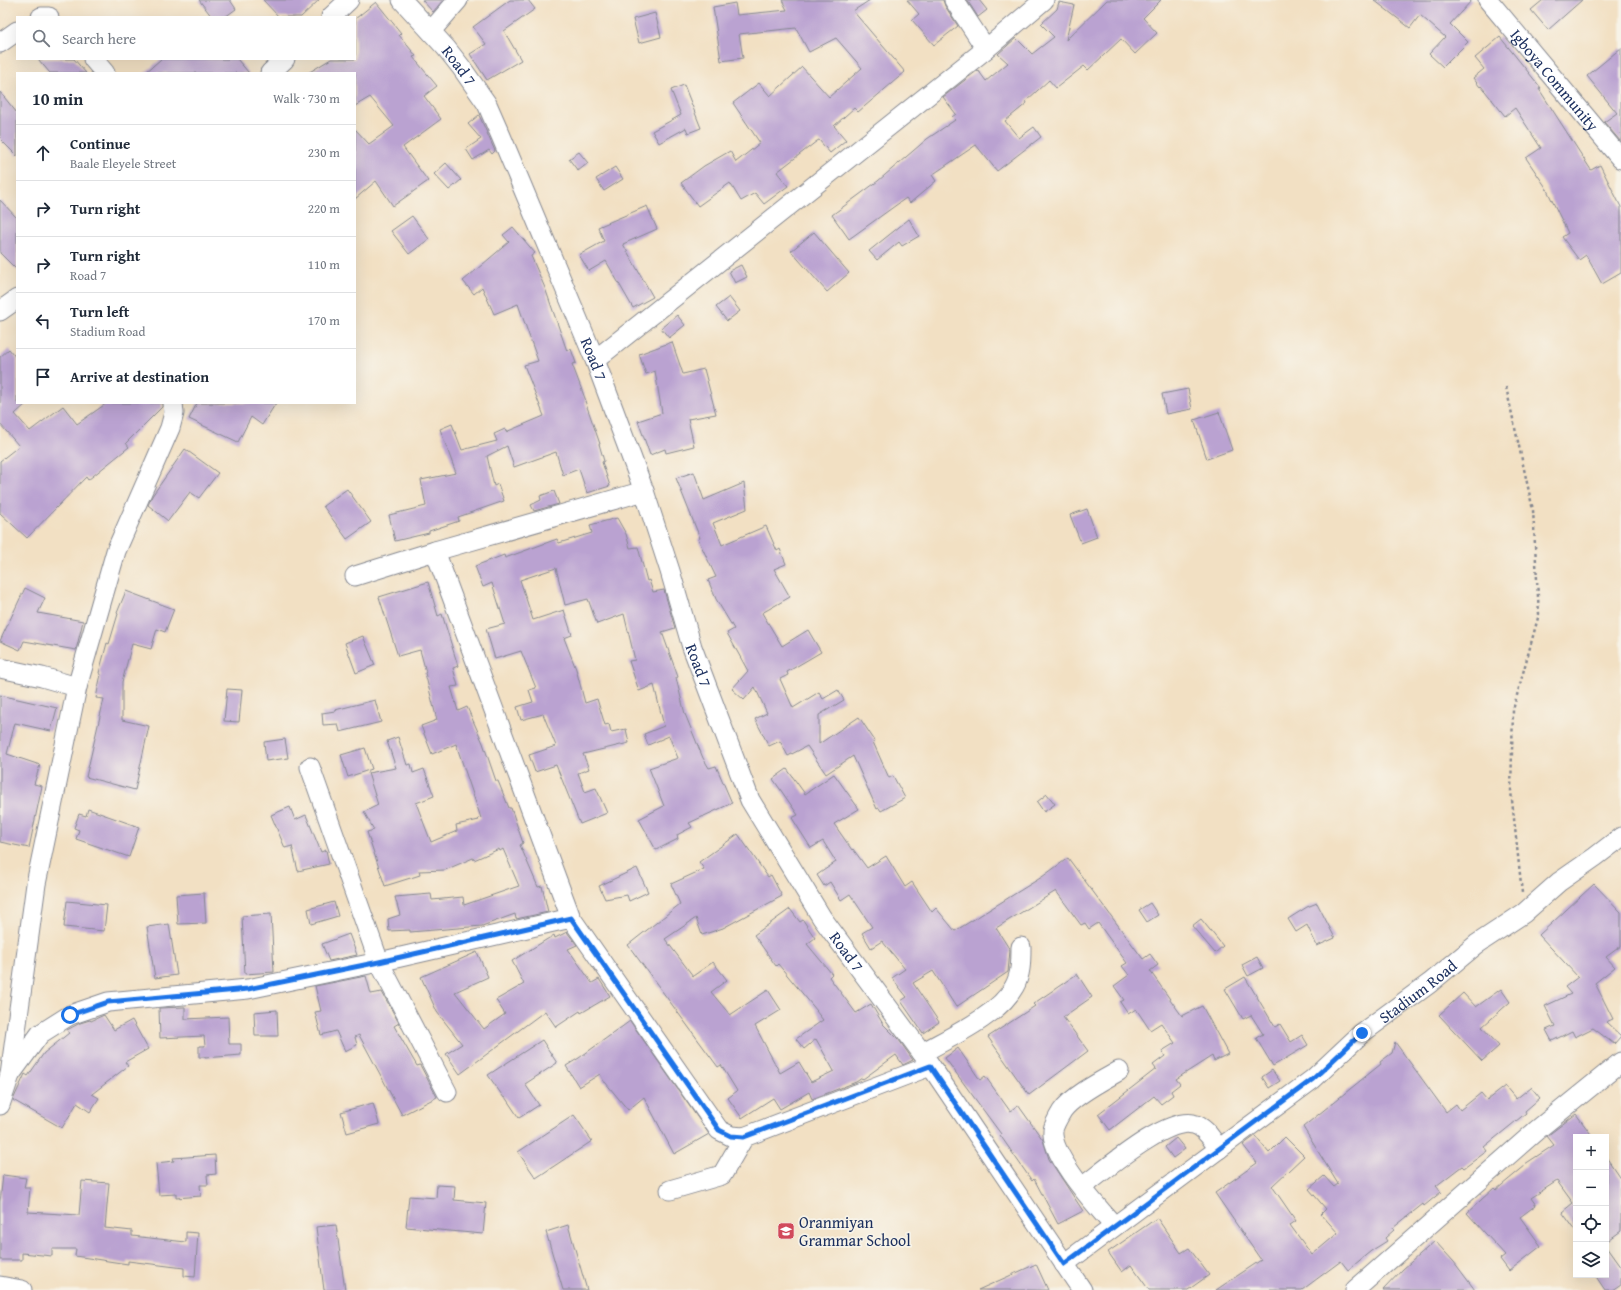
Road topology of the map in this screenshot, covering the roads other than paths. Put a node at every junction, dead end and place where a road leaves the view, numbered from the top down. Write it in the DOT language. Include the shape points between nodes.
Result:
graph roads {
  1 [pos="349,0"];
  2 [pos="402,0"];
  3 [pos="458,0"];
  4 [pos="954,0"];
  5 [pos="1044,0"];
  6 [pos="1488,0"];
  7 [pos="332,16"];
  8 [pos="430,31"];
  9 [pos="16,32"];
  10 [pos="0,43"];
  11 [pos="986,49"];
  12 [pos="93,60"];
  13 [pos="284,60"];
  14 [pos="104,72"];
  15 [pos="271,72"];
  16 [pos="1621,159"];
  17 [pos="16,300"];
  18 [pos="0,311"];
  19 [pos="595,360"];
  20 [pos="173,404"];
  21 [pos="644,491"];
  22 [pos="435,551"];
  23 [pos="355,576"];
  24 [pos="0,668"];
  25 [pos="77,687"];
  26 [pos="310,767"];
  27 [pos="1621,837"];
  28 [pos="571,918"];
  29 [pos="1021,948"];
  30 [pos="379,962"];
  31 [pos="926,1059"];
  32 [pos="1621,1062"];
  33 [pos="1119,1071"];
  34 [pos="10,1075"];
  35 [pos="447,1092"];
  36 [pos="0,1105"];
  37 [pos="744,1137"];
  38 [pos="1219,1149"];
  39 [pos="1082,1187"];
  40 [pos="670,1190"];
  41 [pos="1114,1226"];
  42 [pos="1064,1264"];
  43 [pos="0,1286"];
  44 [pos="22,1290"];
  45 [pos="1082,1290"];
  46 [pos="1355,1290"];
  1 -- 7 [label="street"];
  2 -- 8 [label="street, Road 7"];
  3 -- 8 [label="street"];
  4 -- 11 [label="street"];
  5 -- 11 [label="street"];
  6 -- 16 [label="street, Igboya Community"];
  8 -- 19 [label="street, Road 7" via="456,61 487,104"];
  9 -- 10 [label="street"];
  11 -- 19 [label="street"];
  12 -- 14 [label="street"];
  13 -- 15 [label="street"];
  17 -- 18 [label="street"];
  19 -- 21 [label="street, Road 7"];
  20 -- 25 [label="street" via="174,414 170,428 116,551"];
  21 -- 22 [label="street"];
  21 -- 31 [label="street, Road 7" via="692,647 750,800 822,918"];
  22 -- 23 [label="street"];
  22 -- 28 [label="street"];
  24 -- 25 [label="street"];
  25 -- 34 [label="street" via="36,884"];
  26 -- 30 [label="street"];
  27 -- 38 [label="street, Stadium Road" via="1559,882 1524,913 1477,944 1430,983 1362,1033 1313,1079"];
  28 -- 30 [label="street"];
  28 -- 37 [label="street" via="719,1130 731,1136"];
  29 -- 31 [label="street" via="1019,973 1014,987 1005,999 989,1014"];
  30 -- 34 [label="street" via="248,989 108,1002 70,1015 40,1034"];
  30 -- 35 [label="street"];
  31 -- 37 [label="street"];
  31 -- 42 [label="street, Road 7"];
  32 -- 46 [label="street" via="1537,1130"];
  33 -- 39 [label="street" via="1086,1090 1063,1110 1053,1130 1054,1142 1064,1164"];
  34 -- 36 [label="street"];
  37 -- 40 [label="street" via="722,1175"];
  38 -- 39 [label="street" via="1206,1132 1193,1124 1178,1124 1146,1139"];
  38 -- 41 [label="street, Stadium Road"];
  39 -- 41 [label="street"];
  41 -- 42 [label="street, Stadium Road"];
  42 -- 45 [label="street, Road 7"];
  43 -- 44 [label="street"];
}
